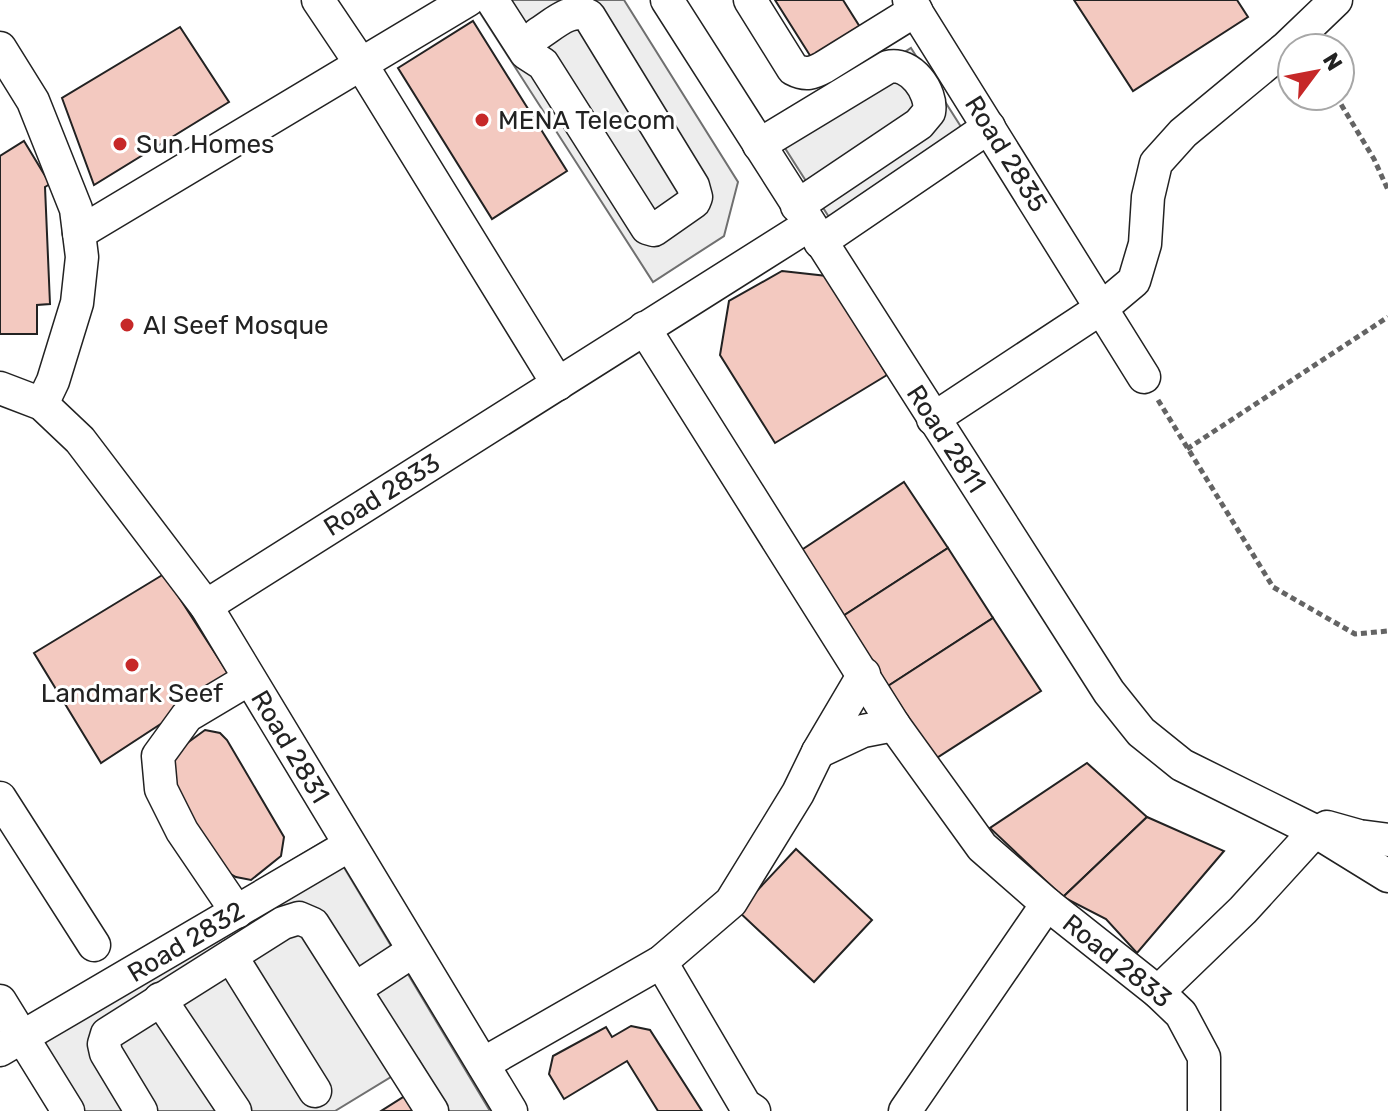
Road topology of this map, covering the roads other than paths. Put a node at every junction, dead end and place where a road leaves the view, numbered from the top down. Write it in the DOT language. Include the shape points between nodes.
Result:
graph roads {
  1 [pos="318,0"];
  2 [pos="468,0"];
  3 [pos="492,0"];
  4 [pos="517,0"];
  5 [pos="667,0"];
  6 [pos="750,0"];
  7 [pos="1336,0"];
  8 [pos="913,5"];
  9 [pos="0,48"];
  10 [pos="540,49"];
  11 [pos="361,64"];
  12 [pos="989,127"];
  13 [pos="759,145"];
  14 [pos="808,224"];
  15 [pos="79,233"];
  16 [pos="1103,307"];
  17 [pos="644,328"];
  18 [pos="1144,377"];
  19 [pos="558,384"];
  20 [pos="0,388"];
  21 [pos="42,404"];
  22 [pos="933,419"];
  23 [pos="206,606"];
  24 [pos="864,674"];
  25 [pos="249,679"];
  26 [pos="894,725"];
  27 [pos="818,752"];
  28 [pos="0,798"];
  29 [pos="1285,815"];
  30 [pos="1315,831"];
  31 [pos="1388,840"];
  32 [pos="348,846"];
  33 [pos="1388,876"];
  34 [pos="1047,904"];
  35 [pos="237,912"];
  36 [pos="94,945"];
  37 [pos="413,951"];
  38 [pos="231,956"];
  39 [pos="661,962"];
  40 [pos="355,989"];
  41 [pos="1158,992"];
  42 [pos="160,999"];
  43 [pos="0,1001"];
  44 [pos="11,1043"];
  45 [pos="483,1064"];
  46 [pos="315,1091"];
  47 [pos="68,1111"];
  48 [pos="141,1111"];
  49 [pos="235,1111"];
  50 [pos="432,1111"];
  51 [pos="511,1111"];
  52 [pos="754,1111"];
  53 [pos="905,1111"];
  54 [pos="1204,1111"];
  1 -- 11 [label="street"];
  2 -- 11 [label="street"];
  3 -- 10 [label="street" via="526,53"];
  4 -- 10 [label="street"];
  5 -- 13 [label="street, Road 2811"];
  6 -- 8 [label="street" via="801,74 824,67"];
  7 -- 16 [label="street" via="1183,133 1156,163 1145,244 1134,281"];
  8 -- 12 [label="street, Road 2835"];
  9 -- 15 [label="street" via="33,101 76,209"];
  10 -- 10 [label="street" via="574,12 589,16 693,186 694,202 654,230 647,228"];
  11 -- 15 [label="street"];
  11 -- 19 [label="street"];
  12 -- 14 [label="street"];
  12 -- 16 [label="street, Road 2835"];
  13 -- 14 [label="street, Road 2811"];
  13 -- 14 [label="street" via="888,67 906,67 929,99 929,112 919,124"];
  14 -- 17 [label="street, Road 2833"];
  14 -- 22 [label="street, Road 2811"];
  15 -- 21 [label="street" via="77,303"];
  16 -- 18 [label="street, Road 2835"];
  16 -- 22 [label="street"];
  17 -- 19 [label="street, Road 2833"];
  17 -- 24 [label="street, Road 2833"];
  19 -- 23 [label="street, Road 2833"];
  20 -- 21 [label="street, Road 2831"];
  21 -- 23 [label="street, Road 2831" via="80,440"];
  22 -- 29 [label="street, Road 2811" via="1109,692 1141,732 1182,765"];
  23 -- 25 [label="street, Road 2831"];
  24 -- 26 [label="street, Road 2833"];
  24 -- 27 [label="street"];
  25 -- 32 [label="street, Road 2831"];
  25 -- 35 [label="street" via="187,716 158,756 161,789 182,831"];
  26 -- 27 [label="street" via="863,731"];
  26 -- 34 [label="street, Road 2833" via="982,847"];
  27 -- 39 [label="street" via="731,902"];
  28 -- 36 [label="street"];
  29 -- 30 [label="street, Road 2811"];
  29 -- 31 [label="street, Road 2811"];
  30 -- 33 [label="street, Road 2811"];
  30 -- 41 [label="street"];
  32 -- 35 [label="street, Road 2832"];
  32 -- 37 [label="street, Road 2831"];
  34 -- 41 [label="street, Road 2833"];
  34 -- 53 [label="street, Road 2833"];
  35 -- 44 [label="street, Road 2832"];
  37 -- 40 [label="street"];
  37 -- 45 [label="street, Road 2831"];
  38 -- 40 [label="street" via="290,919 307,919"];
  38 -- 42 [label="street"];
  38 -- 46 [label="street"];
  39 -- 45 [label="street"];
  39 -- 52 [label="street" via="745,1105"];
  40 -- 50 [label="street"];
  41 -- 54 [label="street, Road 2833" via="1181,1014 1204,1057"];
  42 -- 48 [label="street" via="114,1028 104,1044"];
  42 -- 49 [label="street"];
  43 -- 44 [label="street"];
  44 -- 47 [label="street"];
  45 -- 51 [label="street, Road 2831"];
}
